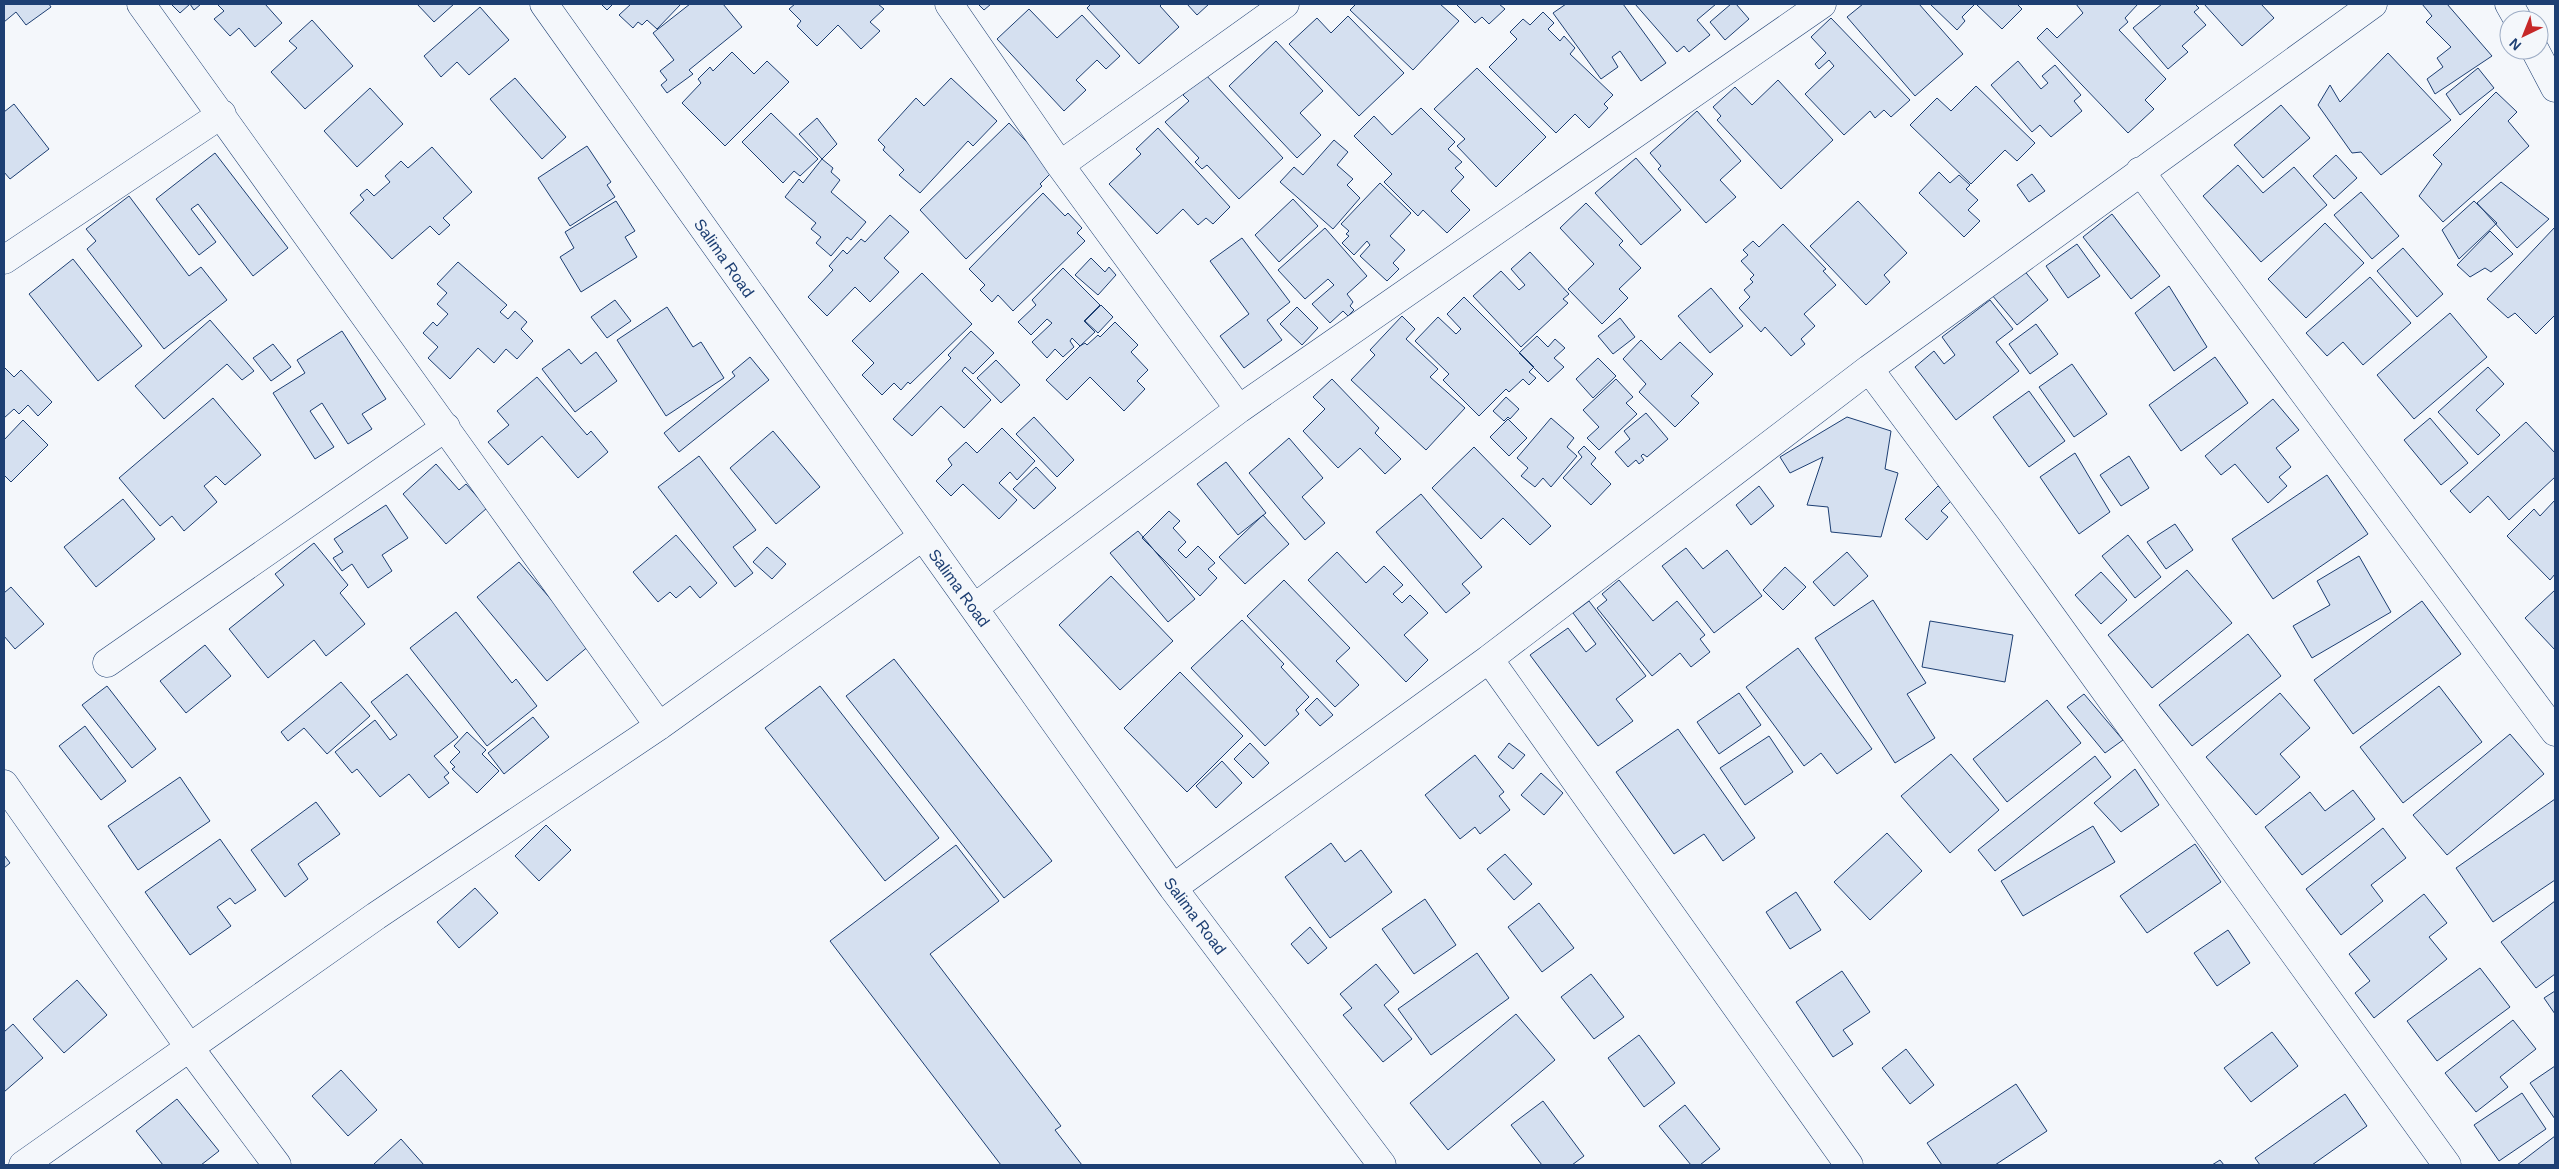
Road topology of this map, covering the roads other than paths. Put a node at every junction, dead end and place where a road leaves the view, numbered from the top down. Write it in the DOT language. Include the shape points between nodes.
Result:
graph roads {
  1 [pos="141,4"];
  2 [pos="544,4"];
  3 [pos="949,4"];
  4 [pos="1285,4"];
  5 [pos="1822,4"];
  6 [pos="2373,4"];
  7 [pos="2540,60"];
  8 [pos="2555,88"];
  9 [pos="222,114"];
  10 [pos="1060,165"];
  11 [pos="2140,171"];
  12 [pos="4,260"];
  13 [pos="1869,369"];
  14 [pos="1239,409"];
  15 [pos="446,427"];
  16 [pos="922,537"];
  17 [pos="974,608"];
  18 [pos="1489,659"];
  19 [pos="107,663"];
  20 [pos="659,726"];
  21 [pos="2555,732"];
  22 [pos="4,784"];
  23 [pos="1173,888"];
  24 [pos="189,1047"];
  25 [pos="23,1165"];
  26 [pos="277,1165"];
  27 [pos="1382,1165"];
  28 [pos="1849,1165"];
  29 [pos="2447,1165"];
  1 -- 9 [label="street"];
  2 -- 16 [label="street, Salima Road"];
  3 -- 10 [label="street"];
  4 -- 10 [label="street"];
  5 -- 14 [label="street"];
  6 -- 11 [label="street"];
  7 -- 8 [label="street"];
  9 -- 12 [label="street"];
  9 -- 15 [label="street"];
  10 -- 14 [label="street"];
  11 -- 13 [label="street"];
  11 -- 21 [label="street"];
  13 -- 18 [label="street"];
  13 -- 29 [label="street" via="1987,527"];
  14 -- 17 [label="street"];
  15 -- 19 [label="street"];
  15 -- 20 [label="street"];
  16 -- 17 [label="street, Salima Road"];
  16 -- 20 [label="street"];
  17 -- 23 [label="street, Salima Road"];
  18 -- 23 [label="street"];
  18 -- 28 [label="street"];
  20 -- 24 [label="street" via="376,916"];
  22 -- 24 [label="street"];
  23 -- 27 [label="street, Salima Road"];
  24 -- 25 [label="street"];
  24 -- 26 [label="street"];
}
